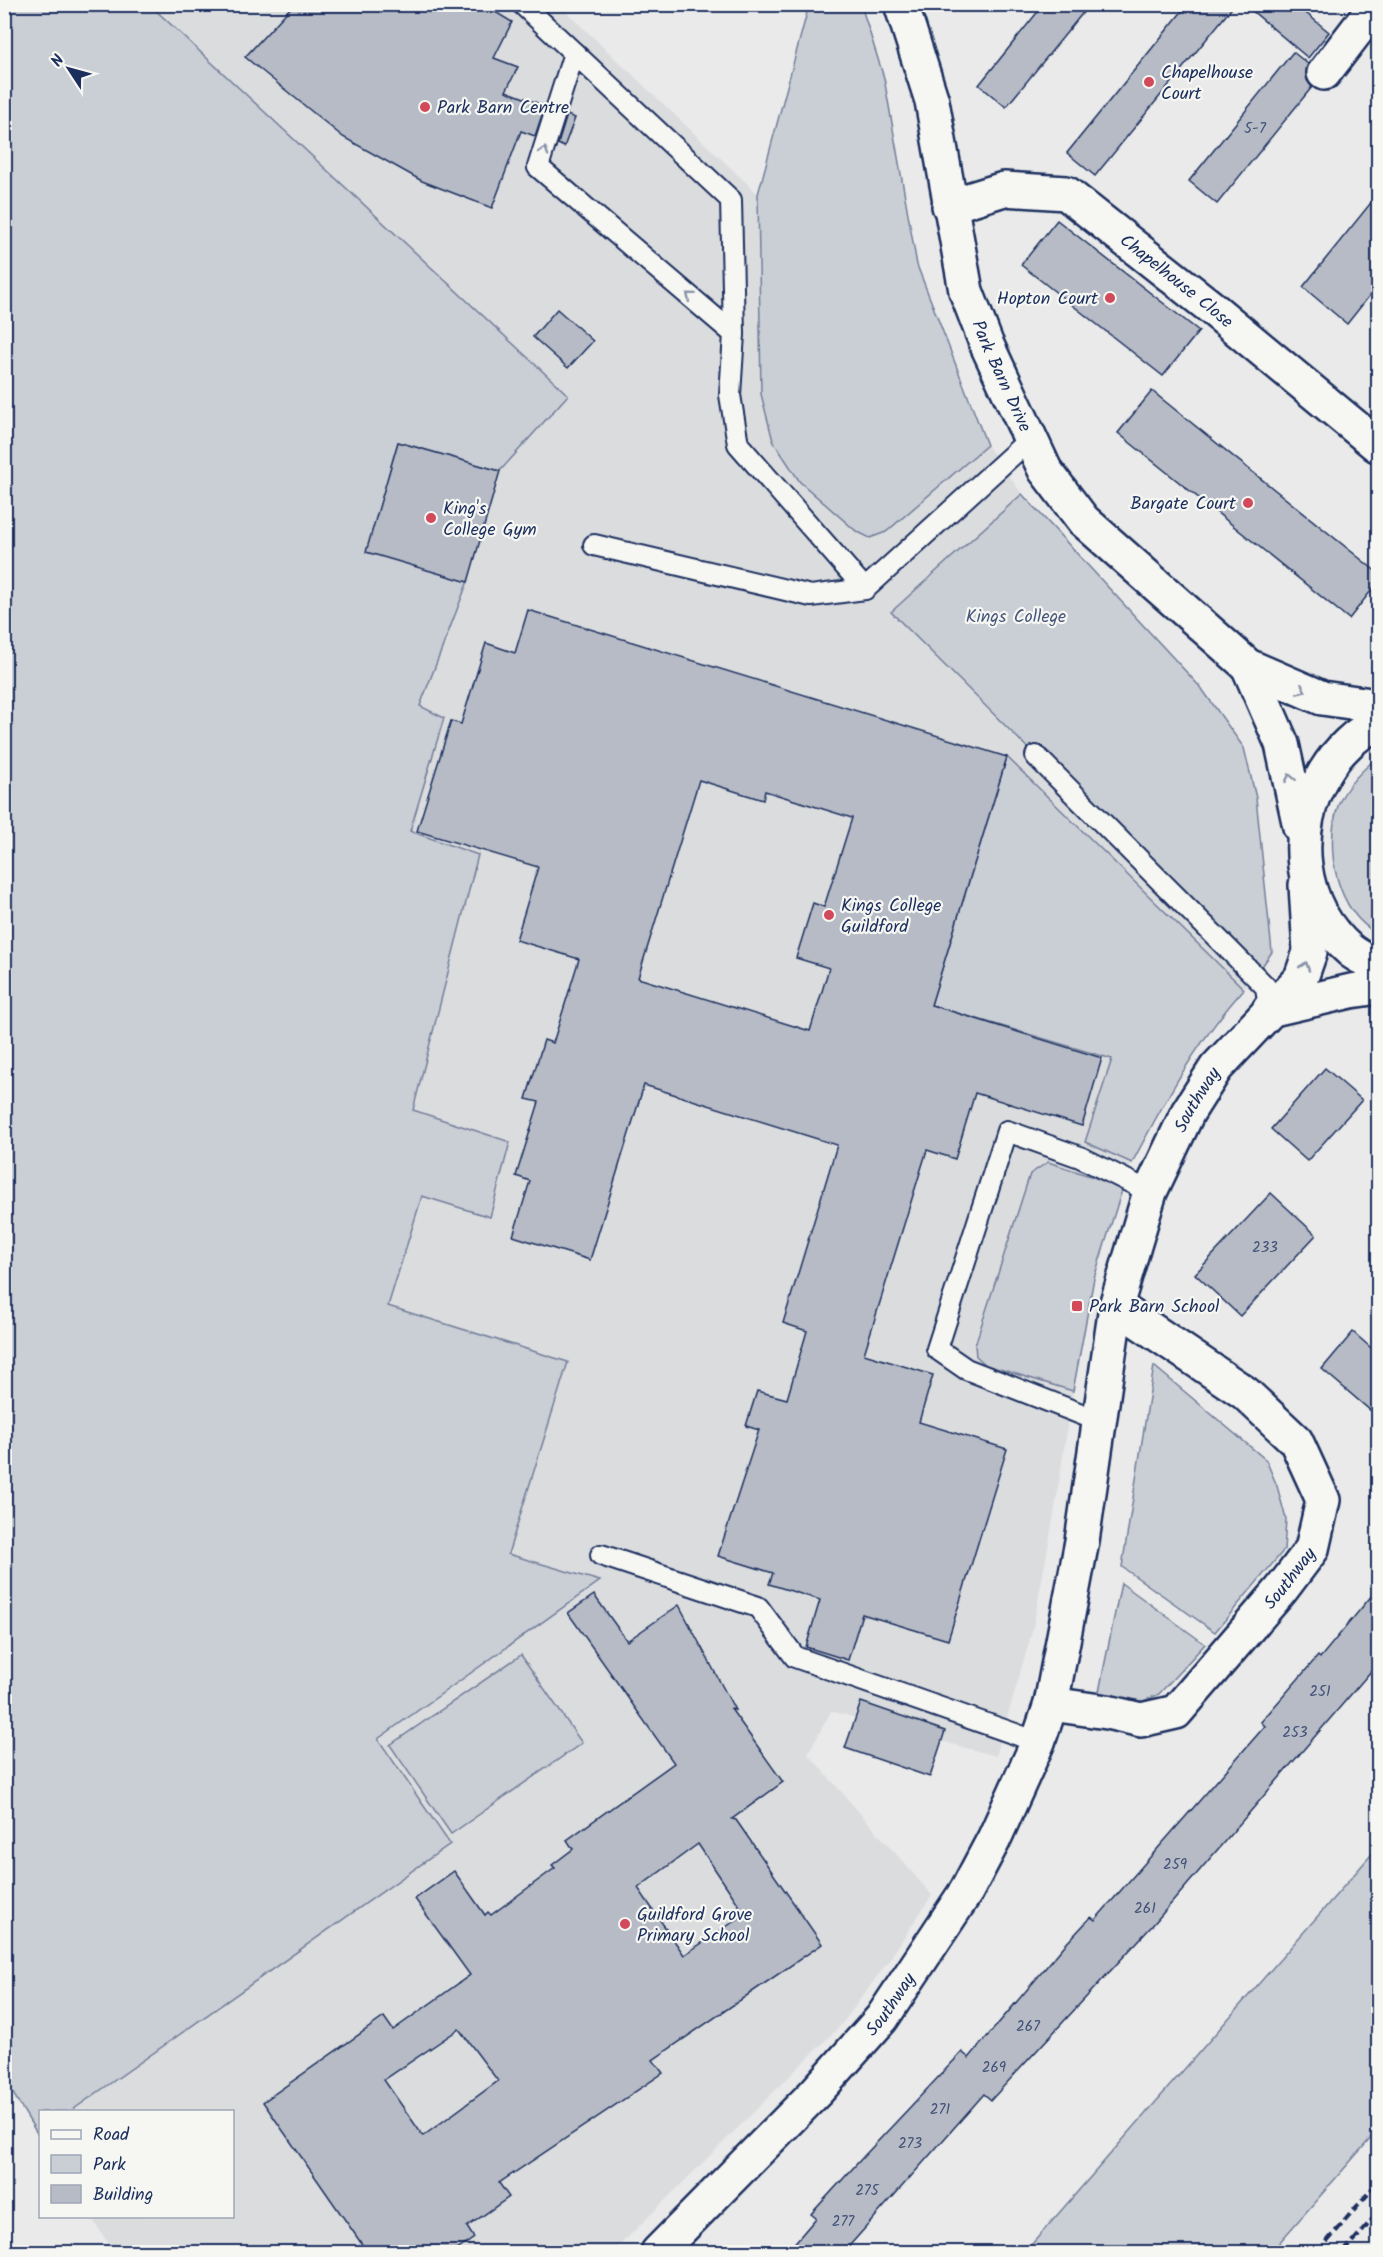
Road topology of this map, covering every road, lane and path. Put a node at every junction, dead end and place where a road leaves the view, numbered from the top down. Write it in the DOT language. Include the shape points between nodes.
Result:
graph roads {
  1 [pos="522,4"];
  2 [pos="901,4"];
  3 [pos="1377,4"];
  4 [pos="574,53"];
  5 [pos="1324,73"];
  6 [pos="949,206"];
  7 [pos="734,334"];
  8 [pos="1030,439"];
  9 [pos="1378,445"];
  10 [pos="594,545"];
  11 [pos="865,589"];
  12 [pos="1248,666"];
  13 [pos="1378,706"];
  14 [pos="1378,723"];
  15 [pos="1036,756"];
  16 [pos="1302,835"];
  17 [pos="1306,879"];
  18 [pos="1378,968"];
  19 [pos="1378,987"];
  20 [pos="1269,1010"];
  21 [pos="1150,1192"];
  22 [pos="1116,1306"];
  23 [pos="1099,1420"];
  24 [pos="601,1556"];
  25 [pos="1051,1704"];
  26 [pos="1038,1742"];
  27 [pos="657,2253"];
  1 -- 4 [label="lane"];
  2 -- 6 [label="street, Park Barn Drive" via="932,101"];
  3 -- 5 [label="street"];
  4 -- 7 [label="lane" via="731,200"];
  7 -- 4 [label="lane, one-way" via="538,167"];
  6 -- 8 [label="street, Park Barn Drive" via="966,291"];
  6 -- 9 [label="street, Chapelhouse Close" via="1004,189 1066,193"];
  7 -- 11 [label="lane" via="730,395 738,444"];
  8 -- 11 [label="lane"];
  8 -- 12 [label="street, Park Barn Drive" via="1045,471 1083,520"];
  10 -- 11 [label="lane" via="811,596"];
  12 -- 13 [label="street, one-way" via="1322,698"];
  16 -- 12 [label="street, one-way" via="1282,744"];
  14 -- 16 [label="street" via="1336,754 1313,792"];
  15 -- 20 [label="lane" via="1266,987"];
  16 -- 17 [label="street, Southway"];
  17 -- 18 [label="street" via="1323,919 1351,950"];
  20 -- 17 [label="street, Southway, one-way" via="1301,978 1310,952"];
  19 -- 20 [label="street"];
  20 -- 21 [label="street, Southway" via="1216,1068 1188,1112"];
  21 -- 22 [label="street, Southway"];
  21 -- 23 [label="lane" via="1080,1157 1006,1131 937,1349 966,1369"];
  22 -- 23 [label="street, Southway"];
  22 -- 25 [label="street, Southway" via="1253,1401 1296,1441 1323,1500 1312,1549 1176,1712 1141,1720"];
  23 -- 25 [label="street, Southway" via="1082,1541"];
  24 -- 26 [label="lane" via="758,1607 795,1657"];
  25 -- 26 [label="street, Southway"];
  26 -- 27 [label="street, Southway" via="968,1890 882,2018 816,2092"];
}
